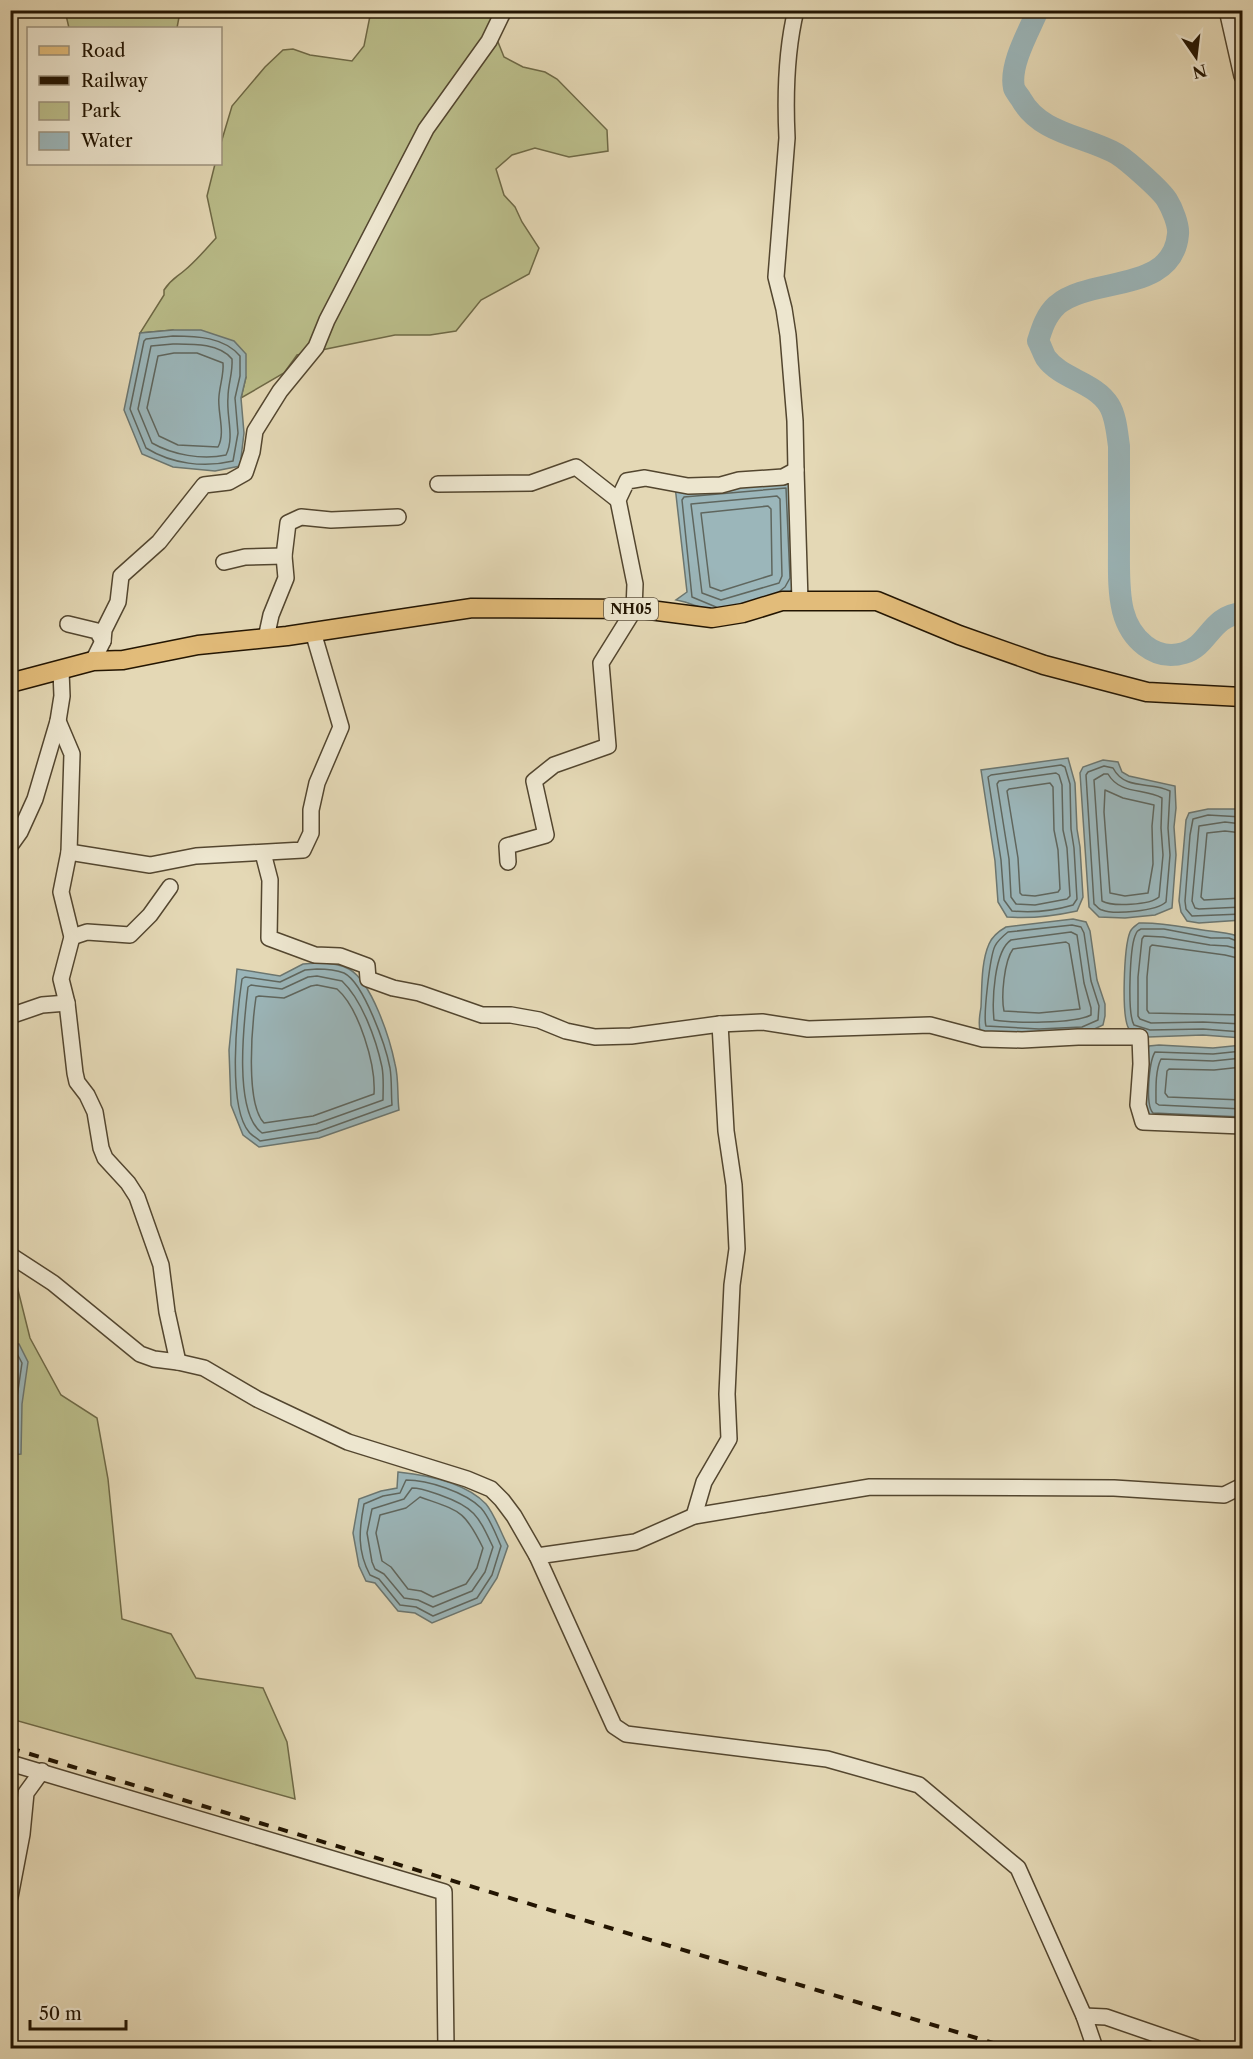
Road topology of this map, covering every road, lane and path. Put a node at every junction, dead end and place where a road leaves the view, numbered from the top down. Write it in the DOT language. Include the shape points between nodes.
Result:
graph roads {
  1 [pos="504,10"];
  2 [pos="796,10"];
  3 [pos="1227,10"];
  4 [pos="1242,76"];
  5 [pos="796,471"];
  6 [pos="438,484"];
  7 [pos="618,500"];
  8 [pos="398,517"];
  9 [pos="284,556"];
  10 [pos="224,562"];
  11 [pos="800,601"];
  12 [pos="634,609"];
  13 [pos="68,624"];
  14 [pos="313,632"];
  15 [pos="266,638"];
  16 [pos="103,640"];
  17 [pos="93,661"];
  18 [pos="61,671"];
  19 [pos="10,683"];
  20 [pos="1241,697"];
  21 [pos="58,721"];
  22 [pos="10,846"];
  23 [pos="69,852"];
  24 [pos="263,853"];
  25 [pos="508,861"];
  26 [pos="170,887"];
  27 [pos="72,937"];
  28 [pos="67,1003"];
  29 [pos="10,1016"];
  30 [pos="720,1024"];
  31 [pos="1242,1126"];
  32 [pos="10,1255"];
  33 [pos="178,1362"];
  34 [pos="1242,1486"];
  35 [pos="694,1516"];
  36 [pos="537,1556"];
  37 [pos="10,1763"];
  38 [pos="42,1771"];
  39 [pos="10,1897"];
  40 [pos="1084,2016"];
  41 [pos="446,2049"];
  42 [pos="1095,2049"];
  43 [pos="1196,2049"];
  1 -- 16 [label="street" via="489,41 426,129 316,347 280,391 255,431 245,473 229,482 204,485 159,542 121,576 118,602"];
  2 -- 5 [label="street" via="790,41 776,277 788,335"];
  3 -- 4 [label="street"];
  5 -- 7 [label="street" via="783,477 721,485 688,486 645,478 627,481"];
  5 -- 11 [label="street"];
  6 -- 7 [label="street" via="531,483 576,467"];
  7 -- 12 [label="street" via="635,584"];
  8 -- 9 [label="street" via="301,518 288,523"];
  9 -- 10 [label="street"];
  9 -- 15 [label="street" via="286,578"];
  11 -- 12 [label="main road, NH05" via="782,601 712,618"];
  11 -- 20 [label="main road, NH05" via="877,601 1044,665 1147,692"];
  12 -- 14 [label="main road, NH05" via="472,608"];
  12 -- 25 [label="street" via="600,663 608,746 554,765 534,781 546,835 507,846"];
  13 -- 16 [label="street" via="97,632"];
  14 -- 15 [label="main road, NH05"];
  14 -- 24 [label="street" via="341,727 316,783 311,833 303,850"];
  15 -- 17 [label="main road, NH05"];
  16 -- 17 [label="street"];
  17 -- 18 [label="main road, NH05"];
  18 -- 19 [label="main road, NH05"];
  18 -- 21 [label="street"];
  21 -- 22 [label="street" via="35,799"];
  21 -- 23 [label="street" via="72,754"];
  23 -- 24 [label="street" via="150,865 196,856"];
  23 -- 27 [label="street" via="61,892"];
  24 -- 30 [label="street" via="270,880 269,938 315,955 340,956 367,966 368,979 482,1014 539,1020 595,1037"];
  26 -- 27 [label="street" via="130,935 87,932"];
  27 -- 28 [label="street" via="61,979"];
  28 -- 29 [label="street" via="42,1005"];
  28 -- 33 [label="street" via="77,1082 95,1112 105,1158 137,1197 161,1265"];
  30 -- 31 [label="street" via="762,1022 814,1029 930,1025 983,1039 1140,1036 1138,1105 1143,1122"];
  30 -- 35 [label="street" via="737,1250 727,1394 729,1439 704,1482"];
  32 -- 33 [label="street" via="53,1283 140,1354"];
  33 -- 36 [label="street" via="204,1368 256,1399 348,1442 491,1489 514,1516"];
  34 -- 35 [label="street" via="1224,1496 1114,1488 870,1487"];
  35 -- 36 [label="street" via="634,1542"];
  36 -- 40 [label="street" via="614,1726 638,1736 827,1760 919,1785 1018,1868"];
  37 -- 38 [label="street"];
  38 -- 39 [label="street" via="26,1793"];
  38 -- 41 [label="street" via="444,1892"];
  40 -- 42 [label="street"];
  40 -- 43 [label="street" via="1106,2017"];
}
